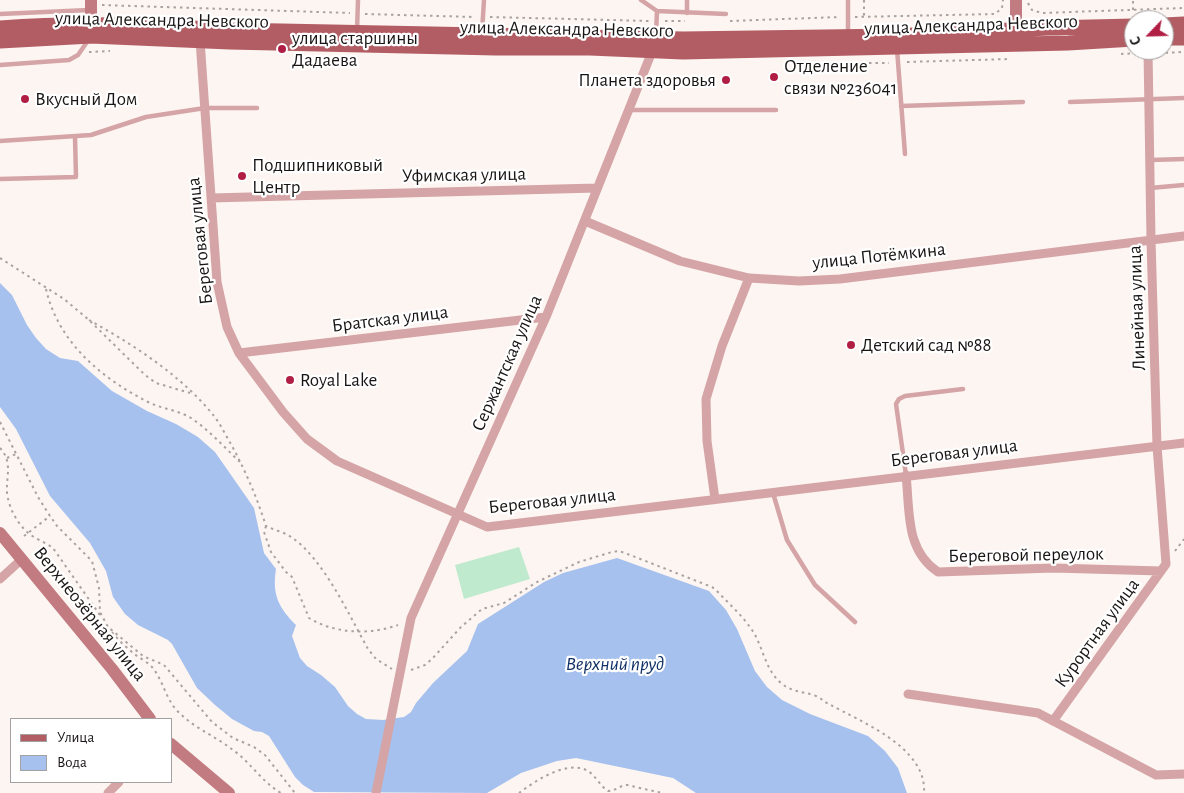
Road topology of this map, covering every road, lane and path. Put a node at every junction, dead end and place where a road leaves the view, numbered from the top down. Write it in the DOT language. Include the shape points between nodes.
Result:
graph roads {
  1 [pos="358,0"];
  2 [pos="484,0"];
  3 [pos="641,0"];
  4 [pos="687,0"];
  5 [pos="848,0"];
  6 [pos="864,0"];
  7 [pos="1003,0"];
  8 [pos="1016,0"];
  9 [pos="1027,0"];
  10 [pos="1133,0"];
  11 [pos="1184,8"];
  12 [pos="1133,9"];
  13 [pos="657,11"];
  14 [pos="687,13"];
  15 [pos="0,14"];
  16 [pos="358,14"];
  17 [pos="726,14"];
  18 [pos="91,15"];
  19 [pos="483,17"];
  20 [pos="848,17"];
  21 [pos="864,17"];
  22 [pos="657,21"];
  23 [pos="692,21"];
  24 [pos="722,21"];
  25 [pos="1124,27"];
  26 [pos="0,28"];
  27 [pos="356,33"];
  28 [pos="482,36"];
  29 [pos="848,37"];
  30 [pos="1016,37"];
  31 [pos="1124,39"];
  32 [pos="200,40"];
  33 [pos="0,41"];
  34 [pos="654,44"];
  35 [pos="897,47"];
  36 [pos="1148,60"];
  37 [pos="0,65"];
  38 [pos="1184,98"];
  39 [pos="1149,99"];
  40 [pos="1023,102"];
  41 [pos="1070,102"];
  42 [pos="901,106"];
  43 [pos="204,108"];
  44 [pos="257,108"];
  45 [pos="628,110"];
  46 [pos="776,110"];
  47 [pos="75,136"];
  48 [pos="0,141"];
  49 [pos="905,154"];
  50 [pos="1184,159"];
  51 [pos="1150,160"];
  52 [pos="0,179"];
  53 [pos="1184,185"];
  54 [pos="597,188"];
  55 [pos="1150,188"];
  56 [pos="211,198"];
  57 [pos="585,221"];
  58 [pos="1184,236"];
  59 [pos="1151,240"];
  60 [pos="0,258"];
  61 [pos="749,278"];
  62 [pos="46,288"];
  63 [pos="546,317"];
  64 [pos="89,320"];
  65 [pos="239,353"];
  66 [pos="963,390"];
  67 [pos="193,394"];
  68 [pos="0,422"];
  69 [pos="1184,443"];
  70 [pos="1157,446"];
  71 [pos="0,448"];
  72 [pos="16,453"];
  73 [pos="7,458"];
  74 [pos="241,464"];
  75 [pos="906,475"];
  76 [pos="773,492"];
  77 [pos="715,499"];
  78 [pos="457,514"];
  79 [pos="50,516"];
  80 [pos="266,526"];
  81 [pos="28,533"];
  82 [pos="0,534"];
  83 [pos="24,536"];
  84 [pos="22,559"];
  85 [pos="1164,568"];
  86 [pos="0,579"];
  87 [pos="411,618"];
  88 [pos="855,622"];
  89 [pos="108,627"];
  90 [pos="358,631"];
  91 [pos="400,671"];
  92 [pos="908,694"];
  93 [pos="149,718"];
  94 [pos="1053,721"];
  95 [pos="172,745"];
  96 [pos="1184,774"];
  97 [pos="118,783"];
  98 [pos="108,793"];
  99 [pos="229,793"];
  100 [pos="281,793"];
  101 [pos="295,793"];
  102 [pos="376,793"];
  103 [pos="519,793"];
  104 [pos="662,793"];
  105 [pos="924,793"];
  1 -- 16 [label="lane"];
  2 -- 19 [label="lane"];
  3 -- 13 [label="lane"];
  4 -- 14 [label="lane"];
  5 -- 20 [label="lane"];
  6 -- 21 [label="path"];
  7 -- 21 [label="path" via="1002,8 995,14"];
  8 -- 30 [label="street"];
  9 -- 12 [label="path" via="1032,10 1042,13"];
  10 -- 12 [label="path"];
  11 -- 12 [label="path"];
  13 -- 14 [label="lane"];
  13 -- 22 [label="lane"];
  14 -- 17 [label="lane"];
  15 -- 18 [label="lane"];
  16 -- 18 [label="path"];
  16 -- 19 [label="path"];
  16 -- 27 [label="lane"];
  18 -- 26 [label="main road, улица Александра Невского" via="33,26"];
  18 -- 27 [label="main road, улица Александра Невского" via="160,25 231,30"];
  18 -- 32 [label="main road, улица Александра Невского"];
  18 -- 33 [label="main road, улица Александра Невского"];
  18 -- 37 [label="lane" via="78,55 69,60"];
  19 -- 22 [label="path"];
  19 -- 28 [label="lane"];
  20 -- 21 [label="path"];
  20 -- 24 [label="path"];
  20 -- 29 [label="lane"];
  22 -- 23 [label="path"];
  22 -- 34 [label="lane"];
  25 -- 30 [label="main road, улица Александра Невского"];
  27 -- 28 [label="main road, улица Александра Невского"];
  28 -- 34 [label="main road, улица Александра Невского"];
  29 -- 30 [label="main road, улица Александра Невского"];
  29 -- 34 [label="main road, улица Александра Невского"];
  30 -- 31 [label="main road, улица Александра Невского"];
  30 -- 35 [label="main road, улица Александра Невского"];
  32 -- 34 [label="main road, улица Александра Невского"];
  32 -- 43 [label="street, Береговая улица"];
  34 -- 35 [label="main road, улица Александра Невского" via="683,52"];
  34 -- 45 [label="street, Сержантская улица"];
  35 -- 42 [label="lane"];
  36 -- 39 [label="street, Линейная улица"];
  38 -- 39 [label="lane"];
  39 -- 41 [label="lane"];
  39 -- 51 [label="street, Линейная улица"];
  40 -- 42 [label="lane"];
  42 -- 49 [label="lane"];
  43 -- 44 [label="lane"];
  43 -- 47 [label="lane" via="146,117 91,135"];
  43 -- 56 [label="street, Береговая улица"];
  45 -- 46 [label="lane"];
  45 -- 54 [label="street, Сержантская улица"];
  47 -- 48 [label="lane"];
  47 -- 52 [label="lane" via="76,177"];
  50 -- 51 [label="lane"];
  51 -- 55 [label="street, Линейная улица"];
  53 -- 55 [label="lane"];
  54 -- 56 [label="street, Уфимская улица"];
  54 -- 57 [label="street, Сержантская улица"];
  55 -- 59 [label="street, Линейная улица"];
  56 -- 65 [label="street, Береговая улица" via="217,282 227,327"];
  57 -- 61 [label="street, улица Потёмкина" via="680,261"];
  57 -- 63 [label="street, Сержантская улица"];
  58 -- 59 [label="street, улица Потёмкина"];
  59 -- 61 [label="street, улица Потёмкина" via="840,278 799,281"];
  59 -- 70 [label="street, Линейная улица"];
  60 -- 62 [label="path"];
  61 -- 77 [label="street" via="722,346 706,399 706,441"];
  62 -- 64 [label="path"];
  62 -- 74 [label="path" via="52,309 69,339 97,369 119,386 149,402 190,417"];
  63 -- 65 [label="street, Братская улица"];
  63 -- 78 [label="street, Сержантская улица"];
  64 -- 67 [label="path" via="143,353"];
  64 -- 67 [label="path" via="145,376"];
  65 -- 78 [label="street, Береговая улица" via="307,439 337,460"];
  66 -- 75 [label="lane" via="899,399 896,404"];
  67 -- 74 [label="path" via="216,418"];
  68 -- 72 [label="path"];
  69 -- 70 [label="street, Береговая улица"];
  70 -- 75 [label="street, Береговая улица"];
  70 -- 85 [label="street, Линейная улица"];
  71 -- 73 [label="path"];
  72 -- 73 [label="path"];
  72 -- 79 [label="path"];
  73 -- 81 [label="path" via="10,506"];
  74 -- 80 [label="path" via="256,494"];
  75 -- 76 [label="street, Береговая улица"];
  75 -- 85 [label="street, Береговой переулок" via="912,538 919,555 938,572"];
  76 -- 77 [label="street, Береговая улица"];
  76 -- 88 [label="lane" via="787,540 815,585"];
  77 -- 78 [label="street, Береговая улица" via="487,526"];
  78 -- 87 [label="street, Сержантская улица"];
  79 -- 81 [label="path"];
  79 -- 89 [label="path" via="92,561 99,588 100,612"];
  80 -- 90 [label="path" via="290,536 319,564"];
  80 -- 90 [label="path" via="264,532 270,552 292,577 309,618 334,629"];
  81 -- 83 [label="path"];
  81 -- 89 [label="path" via="53,548"];
  82 -- 84 [label="street, Верхнеозёрная улица"];
  84 -- 86 [label="street"];
  84 -- 93 [label="street, Верхнеозёрная улица"];
  85 -- 94 [label="street, Курортная улица"];
  87 -- 90 [label="path" via="388,628"];
  87 -- 91 [label="street, Сержантская улица"];
  89 -- 100 [label="path" via="128,649 151,666 175,709 232,748 264,782"];
  89 -- 101 [label="path" via="143,656 164,665 212,722 265,755"];
  90 -- 91 [label="path" via="376,659"];
  91 -- 102 [label="street, Сержантская улица"];
  91 -- 105 [label="path" via="425,665 482,609 504,603 537,582 579,562 619,551 716,590 753,632 772,674 779,682 795,691 817,696 896,743 916,766 922,777"];
  92 -- 94 [label="street" via="1038,713"];
  94 -- 96 [label="street" via="1156,775"];
  95 -- 99 [label="street"];
  97 -- 98 [label="street"];
  103 -- 104 [label="path" via="546,776 577,768 589,772 608,791 627,785"];
}
